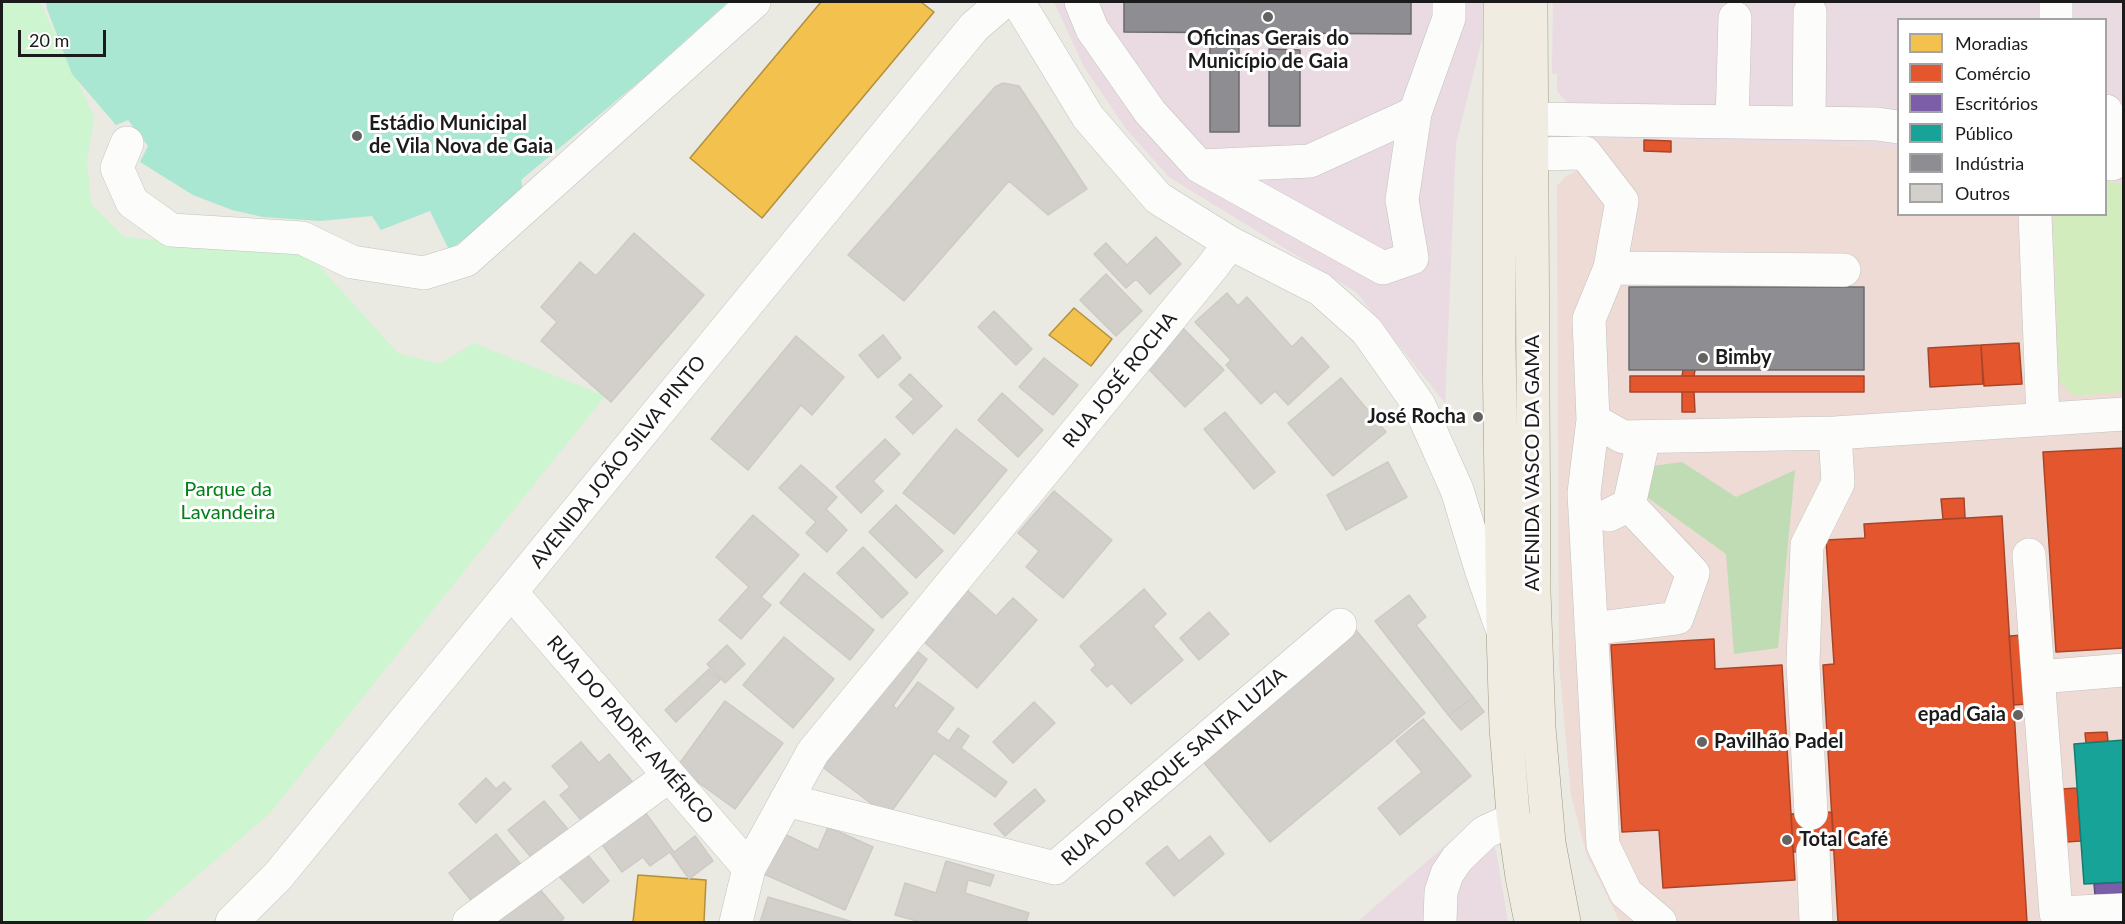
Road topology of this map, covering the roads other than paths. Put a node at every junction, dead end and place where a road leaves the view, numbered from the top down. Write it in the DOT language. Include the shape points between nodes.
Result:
graph roads {
  1 [pos="754,2"];
  2 [pos="1003,2"];
  3 [pos="1018,2"];
  4 [pos="1081,2"];
  5 [pos="1449,2"];
  6 [pos="1500,2"];
  7 [pos="1531,2"];
  8 [pos="2056,2"];
  9 [pos="1810,12"];
  10 [pos="1735,18"];
  11 [pos="2056,18"];
  12 [pos="1415,112"];
  13 [pos="2107,113"];
  14 [pos="1532,119"];
  15 [pos="1732,122"];
  16 [pos="1809,123"];
  17 [pos="1897,128"];
  18 [pos="127,142"];
  19 [pos="1532,154"];
  20 [pos="2114,164"];
  21 [pos="1199,166"];
  22 [pos="2035,216"];
  23 [pos="1230,243"];
  24 [pos="1610,268"];
  25 [pos="1844,270"];
  26 [pos="2124,414"];
  27 [pos="2043,419"];
  28 [pos="1593,420"];
  29 [pos="1835,433"];
  30 [pos="1644,437"];
  31 [pos="1629,505"];
  32 [pos="1585,527"];
  33 [pos="2029,555"];
  34 [pos="511,592"];
  35 [pos="1340,625"];
  36 [pos="1591,629"];
  37 [pos="1503,631"];
  38 [pos="2124,670"];
  39 [pos="2038,677"];
  40 [pos="669,776"];
  41 [pos="786,800"];
  42 [pos="1811,813"];
  43 [pos="1514,819"];
  44 [pos="1814,851"];
  45 [pos="749,868"];
  46 [pos="2124,910"];
  47 [pos="2083,917"];
  48 [pos="232,922"];
  49 [pos="468,922"];
  50 [pos="736,922"];
  51 [pos="1440,922"];
  52 [pos="1531,922"];
  53 [pos="1564,922"];
  54 [pos="1660,922"];
  55 [pos="1816,922"];
  1 -- 18 [label="street" via="466,260 424,273 352,262 302,238 171,230 132,202 117,168"];
  2 -- 34 [label="street, AVENIDA JOÃO SILVA PINTO" via="967,36"];
  3 -- 23 [label="street" via="1088,117 1158,198"];
  4 -- 21 [label="street" via="1092,29 1150,112"];
  5 -- 12 [label="street" via="1449,18"];
  6 -- 37 [label="main road, AVENIDA VASCO DA GAMA"];
  7 -- 14 [label="main road, AVENIDA VASCO DA GAMA"];
  8 -- 11 [label="street"];
  9 -- 16 [label="street"];
  10 -- 15 [label="street"];
  12 -- 21 [label="street" via="1310,161"];
  12 -- 21 [label="street" via="1402,200 1412,258 1383,268"];
  13 -- 20 [label="street" via="2118,130"];
  14 -- 15 [label="street"];
  14 -- 19 [label="main road, AVENIDA VASCO DA GAMA"];
  15 -- 16 [label="street"];
  16 -- 17 [label="street"];
  19 -- 24 [label="street" via="1585,153 1622,201"];
  19 -- 53 [label="main road, AVENIDA VASCO DA GAMA" via="1534,591 1539,728 1549,843"];
  22 -- 27 [label="street"];
  23 -- 37 [label="street" via="1320,289 1366,331 1419,405 1457,490"];
  23 -- 41 [label="street, RUA JOSÉ ROCHA" via="813,752"];
  24 -- 25 [label="street"];
  24 -- 28 [label="street" via="1589,319"];
  26 -- 27 [label="street"];
  27 -- 29 [label="street"];
  28 -- 30 [label="street" via="1623,437"];
  28 -- 32 [label="street" via="1584,493"];
  29 -- 30 [label="street"];
  29 -- 42 [label="street" via="1838,483 1807,545 1803,664"];
  30 -- 31 [label="street"];
  31 -- 32 [label="street"];
  31 -- 36 [label="street" via="1693,573 1677,618"];
  32 -- 36 [label="street"];
  33 -- 39 [label="street"];
  34 -- 40 [label="street, RUA DO PADRE AMÉRICO"];
  34 -- 48 [label="street, AVENIDA JOÃO SILVA PINTO" via="278,876"];
  35 -- 41 [label="street, RUA DO PARQUE SANTA LUZIA" via="1055,868"];
  36 -- 54 [label="street" via="1603,845 1626,893"];
  37 -- 43 [label="main road, AVENIDA VASCO DA GAMA"];
  38 -- 39 [label="street"];
  39 -- 47 [label="street" via="2056,913"];
  40 -- 45 [label="street, RUA DO PADRE AMÉRICO"];
  40 -- 49 [label="street"];
  41 -- 45 [label="street, RUA JOSÉ ROCHA"];
  43 -- 51 [label="street" via="1485,832 1456,859 1441,892"];
  43 -- 52 [label="main road, AVENIDA VASCO DA GAMA"];
  44 -- 55 [label="street"];
  45 -- 50 [label="street, RUA JOSÉ ROCHA"];
  46 -- 47 [label="street"];
}
